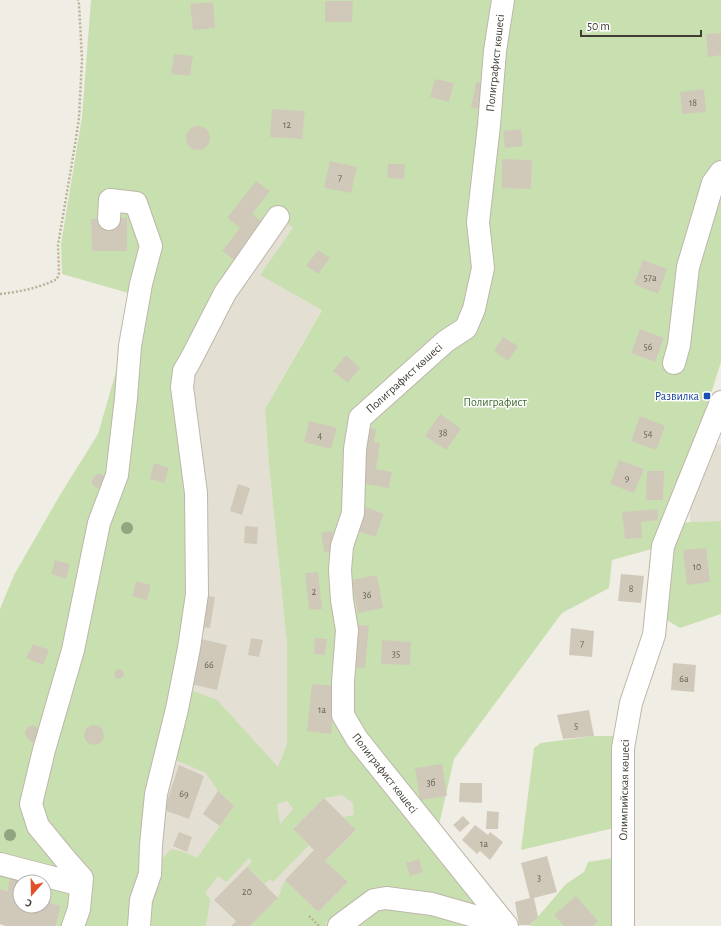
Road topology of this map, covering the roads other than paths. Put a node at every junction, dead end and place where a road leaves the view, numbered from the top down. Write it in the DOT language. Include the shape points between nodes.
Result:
graph roads {
  1 [pos="503,0"];
  2 [pos="721,172"];
  3 [pos="278,217"];
  4 [pos="109,219"];
  5 [pos="674,363"];
  6 [pos="721,402"];
  7 [pos="716,431"];
  8 [pos="0,864"];
  9 [pos="81,885"];
  10 [pos="73,926"];
  11 [pos="139,926"];
  12 [pos="339,926"];
  13 [pos="506,926"];
  14 [pos="623,926"];
  1 -- 13 [label="street, Полиграфист көшесі" via="495,51 478,222 483,268 474,309 466,328 446,341 360,418 355,449 354,513 342,546 340,570 347,630 343,715 357,739"];
  2 -- 5 [label="street" via="713,183 688,267 679,345"];
  3 -- 11 [label="street" via="225,293 184,371 182,387 196,493 197,594 177,709 156,794 150,874 142,900"];
  4 -- 9 [label="street" via="110,200 136,203 151,246 130,346 117,475 99,523 73,650 44,750 32,804 38,826 82,878"];
  6 -- 7 [label="street, Олимпийская көшесі"];
  7 -- 14 [label="street, Олимпийская көшесі" via="662,546 654,634 631,703 623,748"];
  8 -- 9 [label="street"];
  9 -- 10 [label="street" via="79,909"];
  12 -- 13 [label="street" via="374,900 386,898 432,904"];
}
